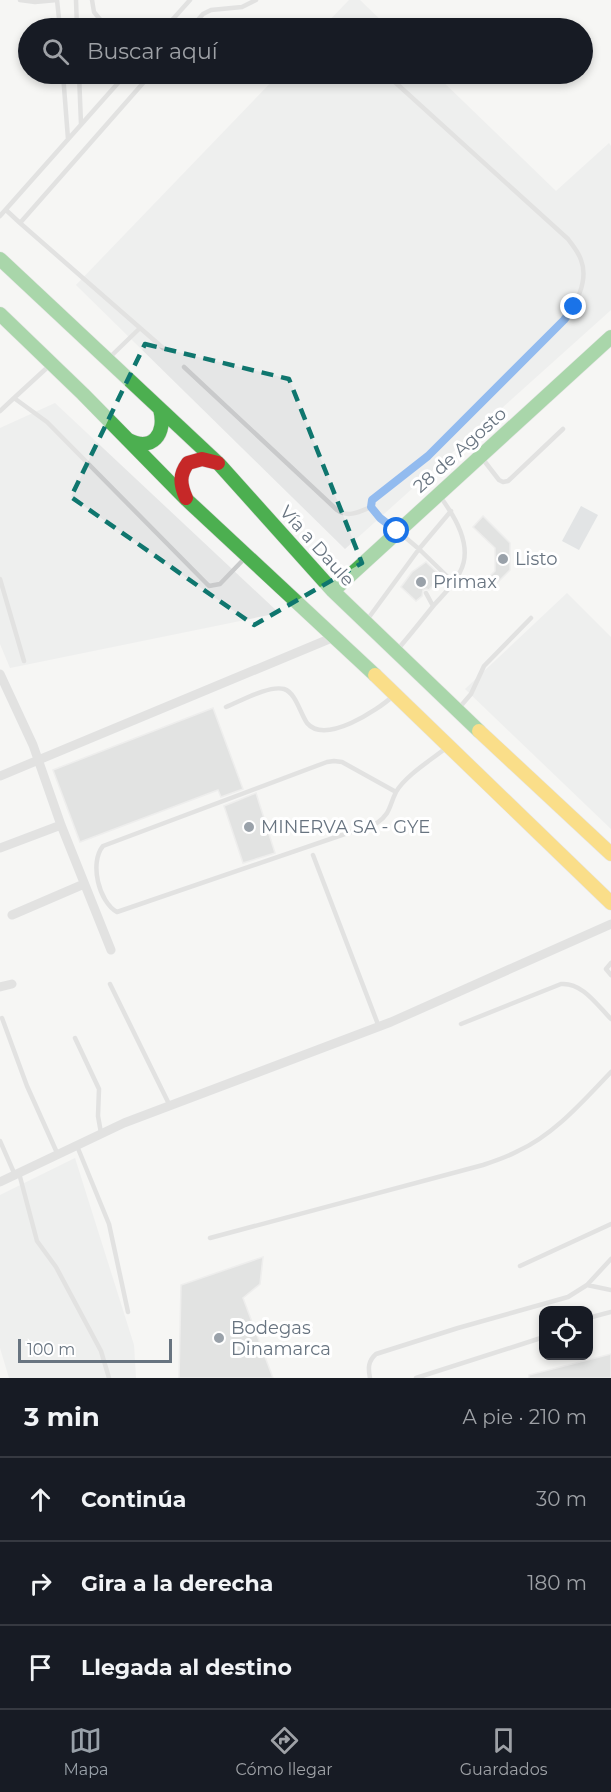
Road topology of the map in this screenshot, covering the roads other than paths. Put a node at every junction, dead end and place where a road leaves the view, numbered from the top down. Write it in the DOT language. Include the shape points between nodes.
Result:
graph roads {
  1 [pos="20,0"];
  2 [pos="57,0"];
  3 [pos="76,0"];
  4 [pos="92,0"];
  5 [pos="190,0"];
  6 [pos="256,0"];
  7 [pos="59,18"];
  8 [pos="77,18"];
  9 [pos="99,18"];
  10 [pos="174,18"];
  11 [pos="200,18"];
  12 [pos="64,84"];
  13 [pos="79,84"];
  14 [pos="117,84"];
  15 [pos="142,84"];
  16 [pos="397,84"];
  17 [pos="81,124"];
  18 [pos="68,140"];
  19 [pos="6,210"];
  20 [pos="0,216"];
  21 [pos="20,223"];
  22 [pos="0,260"];
  23 [pos="0,314"];
  24 [pos="140,328"];
  25 [pos="611,337"];
  26 [pos="163,348"];
  27 [pos="107,360"];
  28 [pos="51,364"];
  29 [pos="184,367"];
  30 [pos="14,398"];
  31 [pos="160,409"];
  32 [pos="0,411"];
  33 [pos="563,429"];
  34 [pos="124,437"];
  35 [pos="480,456"];
  36 [pos="219,464"];
  37 [pos="439,494"];
  38 [pos="187,500"];
  39 [pos="371,507"];
  40 [pos="451,511"];
  41 [pos="397,531"];
  42 [pos="419,549"];
  43 [pos="247,555"];
  44 [pos="402,572"];
  45 [pos="409,577"];
  46 [pos="0,579"];
  47 [pos="454,583"];
  48 [pos="333,591"];
  49 [pos="426,593"];
  50 [pos="433,606"];
  51 [pos="531,618"];
  52 [pos="365,622"];
  53 [pos="334,637"];
  54 [pos="397,651"];
  55 [pos="24,661"];
  56 [pos="0,675"];
  57 [pos="395,694"];
  58 [pos="226,706"];
  59 [pos="457,710"];
  60 [pos="448,746"];
  61 [pos="38,761"];
  62 [pos="0,776"];
  63 [pos="396,792"];
  64 [pos="61,825"];
  65 [pos="0,848"];
  66 [pos="611,854"];
  67 [pos="313,855"];
  68 [pos="84,884"];
  69 [pos="611,903"];
  70 [pos="12,915"];
  71 [pos="611,924"];
  72 [pos="111,950"];
  73 [pos="611,963"];
  74 [pos="611,975"];
  75 [pos="12,984"];
  76 [pos="110,984"];
  77 [pos="0,987"];
  78 [pos="2,1018"];
  79 [pos="611,1019"];
  80 [pos="461,1024"];
  81 [pos="379,1027"];
  82 [pos="75,1038"];
  83 [pos="611,1072"];
  84 [pos="170,1106"];
  85 [pos="101,1133"];
  86 [pos="0,1141"];
  87 [pos="77,1146"];
  88 [pos="57,1155"];
  89 [pos="17,1174"];
  90 [pos="0,1182"];
  91 [pos="611,1224"];
  92 [pos="210,1238"];
  93 [pos="611,1259"];
  94 [pos="520,1266"];
  95 [pos="587,1285"];
  96 [pos="611,1290"];
  97 [pos="129,1312"];
  98 [pos="611,1312"];
  99 [pos="593,1317"];
  100 [pos="539,1338"];
  101 [pos="109,1378"];
  102 [pos="370,1378"];
  103 [pos="416,1378"];
  1 -- 2 [label="lane"];
  2 -- 7 [label="lane"];
  3 -- 8 [label="lane"];
  4 -- 9 [label="lane"];
  5 -- 10 [label="lane"];
  6 -- 11 [label="lane" via="242,7 211,10"];
  12 -- 18 [label="lane"];
  13 -- 17 [label="lane"];
  14 -- 17 [label="lane"];
  15 -- 21 [label="lane"];
  16 -- 39 [label="lane" via="568,239 582,262 582,274 578,298 564,320 428,456 375,497"];
  17 -- 18 [label="lane"];
  18 -- 19 [label="lane"];
  19 -- 20 [label="lane"];
  19 -- 21 [label="lane"];
  21 -- 24 [label="lane"];
  22 -- 27 [label="main road, Vía a Daule"];
  23 -- 28 [label="main road"];
  24 -- 26 [label="lane"];
  24 -- 27 [label="lane"];
  25 -- 35 [label="main road, 28 de Agosto"];
  27 -- 31 [label="main road, Vía a Daule"];
  28 -- 30 [label="lane"];
  28 -- 34 [label="main road"];
  29 -- 39 [label="lane" via="337,510 352,514"];
  30 -- 32 [label="lane"];
  30 -- 43 [label="lane" via="47,422 209,586 220,584"];
  31 -- 34 [label="main road" via="164,425 155,440 139,445"];
  31 -- 36 [label="main road, Vía a Daule"];
  33 -- 35 [label="lane" via="508,481 499,480"];
  34 -- 38 [label="main road"];
  35 -- 37 [label="main road, 28 de Agosto"];
  36 -- 38 [label="main road" via="202,459 188,464 180,478"];
  36 -- 48 [label="main road, Vía a Daule"];
  37 -- 40 [label="lane"];
  37 -- 41 [label="main road, 28 de Agosto"];
  38 -- 43 [label="main road"];
  39 -- 41 [label="lane"];
  40 -- 42 [label="lane"];
  40 -- 47 [label="lane" via="462,536 464,554 462,570"];
  41 -- 42 [label="lane"];
  41 -- 48 [label="main road, 28 de Agosto"];
  42 -- 44 [label="lane"];
  42 -- 47 [label="lane"];
  43 -- 53 [label="main road"];
  44 -- 45 [label="lane"];
  44 -- 52 [label="lane"];
  46 -- 55 [label="lane"];
  47 -- 50 [label="lane"];
  48 -- 52 [label="main road, Vía a Daule"];
  49 -- 50 [label="lane"];
  50 -- 54 [label="lane"];
  51 -- 59 [label="lane" via="489,660 471,694"];
  52 -- 54 [label="main road, Vía a Daule"];
  53 -- 57 [label="main road"];
  53 -- 61 [label="street"];
  54 -- 59 [label="main road, Vía a Daule"];
  56 -- 61 [label="street"];
  57 -- 58 [label="lane" via="354,722 321,731 308,723 285,690 270,689"];
  57 -- 60 [label="main road"];
  59 -- 66 [label="main road, Vía a Daule"];
  60 -- 63 [label="lane"];
  60 -- 69 [label="main road"];
  61 -- 62 [label="street"];
  61 -- 64 [label="street"];
  63 -- 63 [label="lane" via="386,816 377,823 117,912 106,903 96,873 96,859 102,846 327,762 342,762"];
  64 -- 65 [label="street"];
  64 -- 68 [label="street"];
  67 -- 81 [label="lane"];
  68 -- 70 [label="street"];
  68 -- 72 [label="street"];
  71 -- 81 [label="street"];
  73 -- 74 [label="lane" via="606,969"];
  75 -- 77 [label="street"];
  76 -- 84 [label="lane"];
  78 -- 88 [label="lane"];
  79 -- 80 [label="lane" via="570,983"];
  81 -- 84 [label="street"];
  82 -- 85 [label="lane" via="99,1089"];
  83 -- 92 [label="lane" via="548,1133 520,1151 483,1165"];
  84 -- 85 [label="street"];
  85 -- 87 [label="street"];
  86 -- 89 [label="lane"];
  87 -- 88 [label="street"];
  87 -- 97 [label="lane" via="109,1224"];
  88 -- 89 [label="street"];
  89 -- 90 [label="street"];
  89 -- 101 [label="lane" via="37,1241 56,1267 101,1351"];
  91 -- 94 [label="lane"];
  93 -- 95 [label="lane"];
  95 -- 96 [label="lane"];
  95 -- 102 [label="lane" via="568,1298 385,1350 370,1361"];
  98 -- 99 [label="lane"];
  100 -- 103 [label="lane"];
}
